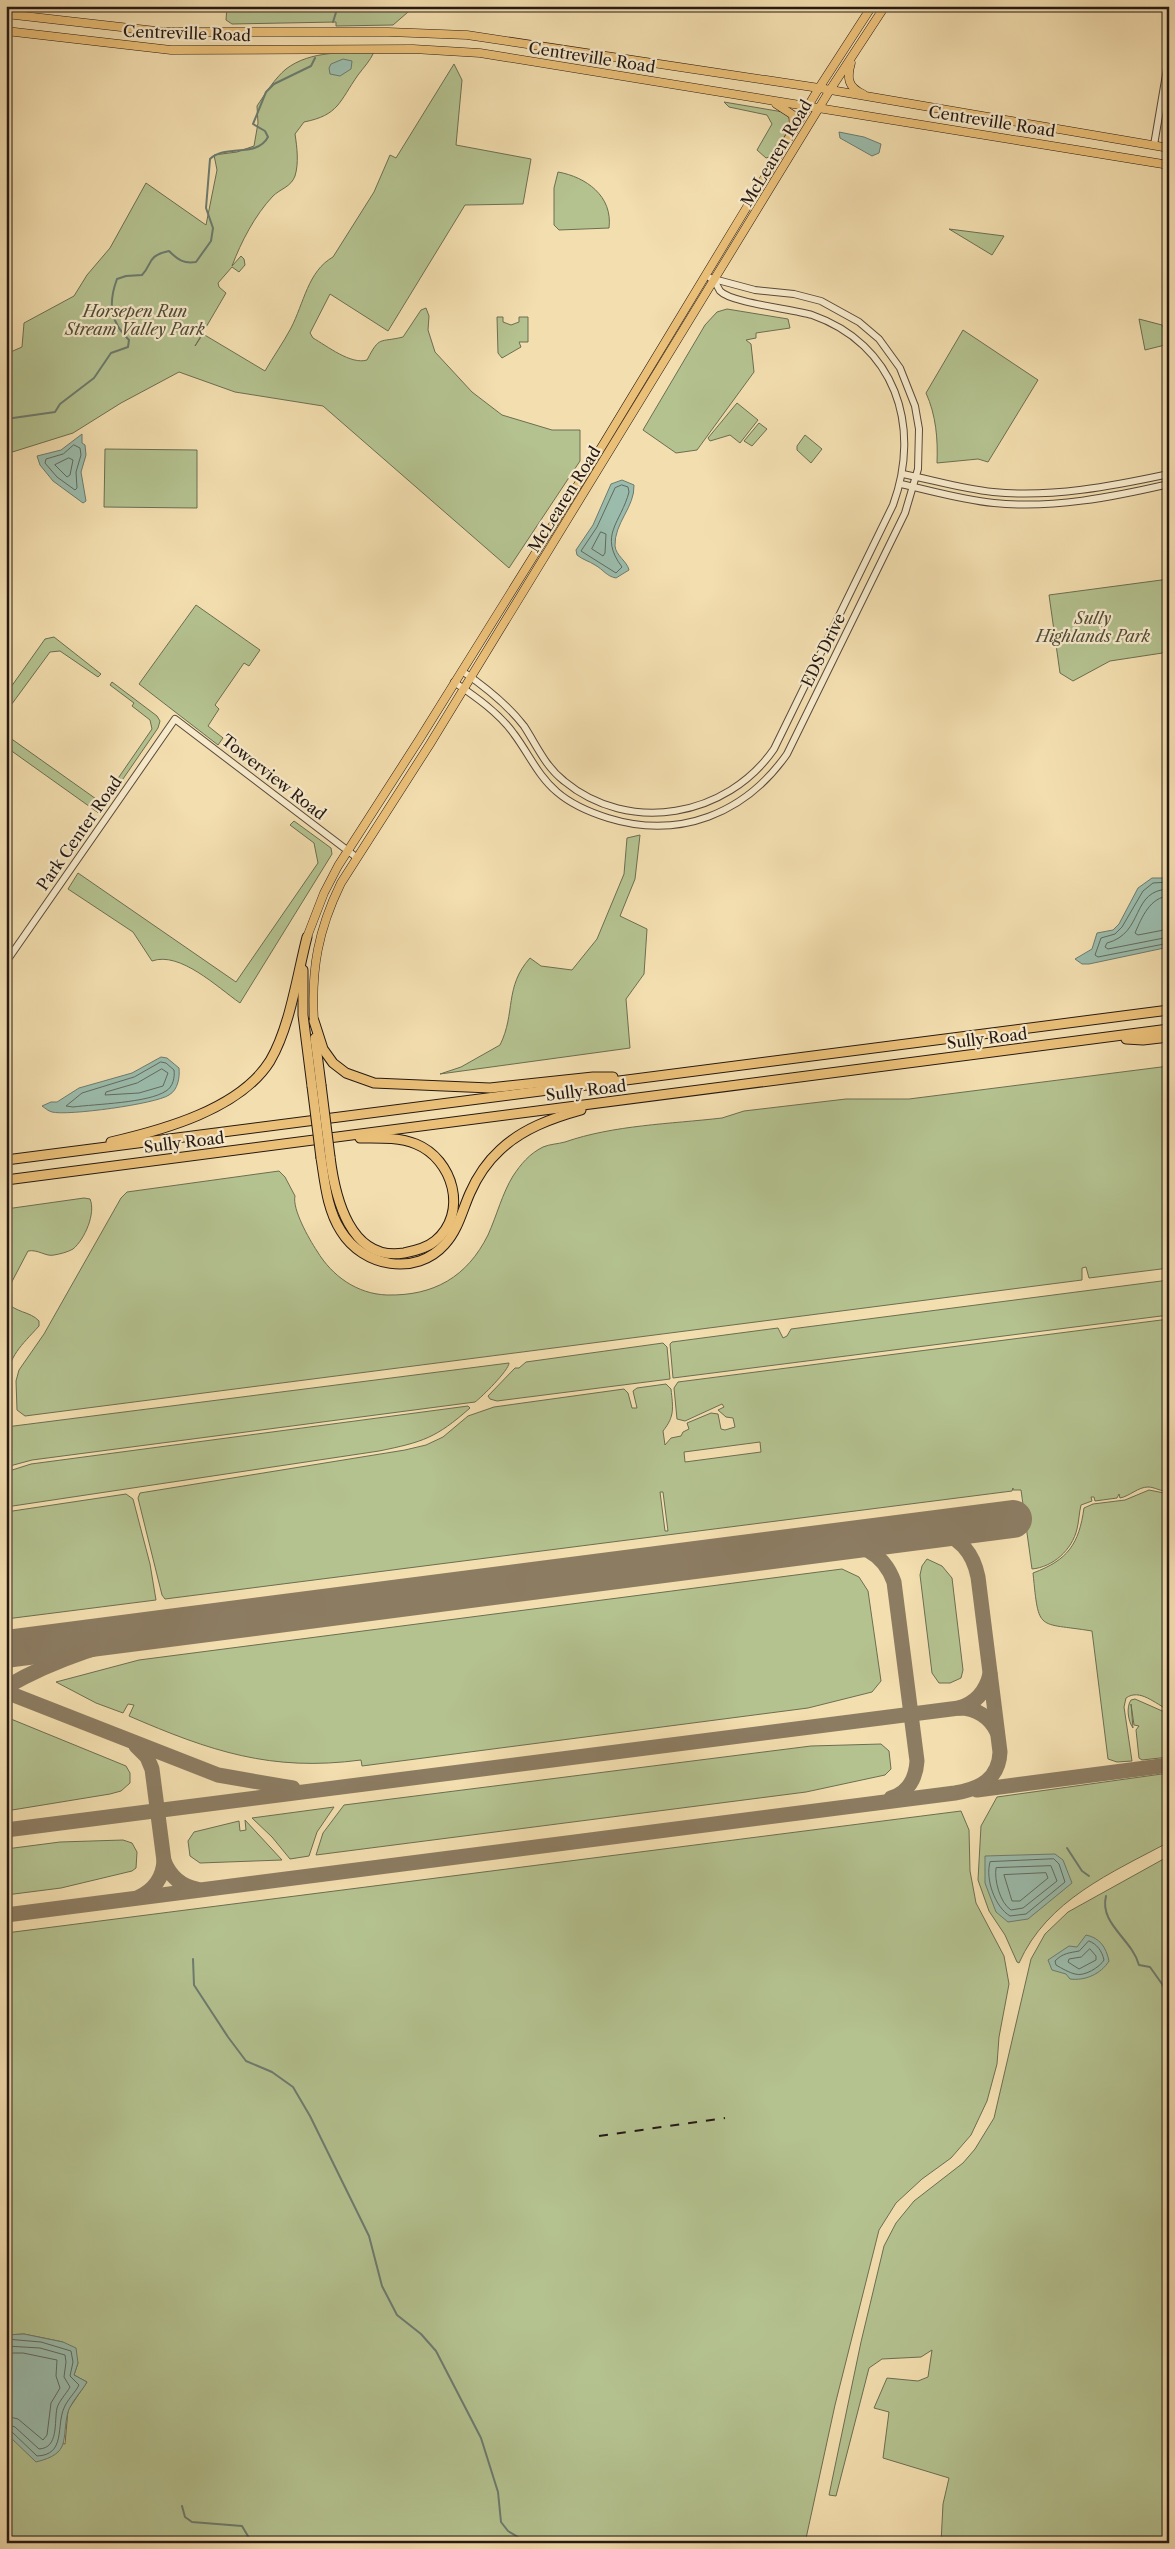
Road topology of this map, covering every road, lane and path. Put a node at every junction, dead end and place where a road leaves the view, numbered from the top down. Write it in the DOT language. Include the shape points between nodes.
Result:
graph roads {
  1 [pos="872,6"];
  2 [pos="885,6"];
  3 [pos="6,14"];
  4 [pos="6,31"];
  5 [pos="856,50"];
  6 [pos="1169,57"];
  7 [pos="819,88"];
  8 [pos="830,90"];
  9 [pos="869,96"];
  10 [pos="765,100"];
  11 [pos="809,107"];
  12 [pos="819,108"];
  13 [pos="793,132"];
  14 [pos="1154,145"];
  15 [pos="1169,148"];
  16 [pos="1169,165"];
  17 [pos="705,276"];
  18 [pos="714,280"];
  19 [pos="903,474"];
  20 [pos="1169,474"];
  21 [pos="916,477"];
  22 [pos="901,484"];
  23 [pos="1169,484"];
  24 [pos="914,487"];
  25 [pos="462,671"];
  26 [pos="471,678"];
  27 [pos="454,682"];
  28 [pos="464,688"];
  29 [pos="175,719"];
  30 [pos="347,851"];
  31 [pos="356,858"];
  32 [pos="308,937"];
  33 [pos="6,962"];
  34 [pos="1169,1006"];
  35 [pos="1169,1010"];
  36 [pos="1133,1015"];
  37 [pos="314,1021"];
  38 [pos="1169,1029"];
  39 [pos="1169,1037"];
  40 [pos="1103,1038"];
  41 [pos="644,1078"];
  42 [pos="316,1086"];
  43 [pos="612,1101"];
  44 [pos="335,1137"];
  45 [pos="39,1156"];
  46 [pos="326,1158"];
  47 [pos="6,1160"];
  48 [pos="6,1180"];
  1 -- 7 [label="main road, McLearen Road"];
  2 -- 5 [label="main road, McLearen Road"];
  3 -- 7 [label="main road, Centreville Road" via="179,32 468,35"];
  4 -- 10 [label="main road, Centreville Road" via="171,50 453,51"];
  5 -- 8 [label="main road, McLearen Road"];
  5 -- 9 [label="main road" via="847,76 856,91"];
  6 -- 14 [label="street"];
  7 -- 8 [label="main road, Centreville Road"];
  7 -- 11 [label="main road, McLearen Road"];
  8 -- 9 [label="main road, Centreville Road"];
  8 -- 12 [label="main road, McLearen Road"];
  9 -- 14 [label="main road, Centreville Road"];
  10 -- 11 [label="main road, Centreville Road"];
  10 -- 13 [label="main road" via="793,115"];
  11 -- 12 [label="main road, Centreville Road"];
  11 -- 13 [label="main road, McLearen Road"];
  12 -- 16 [label="main road, Centreville Road"];
  12 -- 18 [label="main road, McLearen Road"];
  13 -- 17 [label="main road, McLearen Road"];
  14 -- 15 [label="main road, Centreville Road"];
  17 -- 18 [label="street, EDS Drive"];
  17 -- 25 [label="main road, McLearen Road"];
  18 -- 19 [label="street, EDS Drive" via="720,291 728,295 790,309 825,321 848,333 866,349 887,376 901,409 905,432"];
  18 -- 21 [label="street, EDS Drive" via="762,292 821,300 856,320 879,340 900,368 914,406 919,440"];
  18 -- 26 [label="main road, McLearen Road"];
  19 -- 21 [label="street"];
  19 -- 22 [label="street, EDS Drive"];
  20 -- 21 [label="street" via="1031,494 984,491"];
  21 -- 24 [label="street, EDS Drive"];
  22 -- 24 [label="street"];
  22 -- 26 [label="street, EDS Drive" via="781,738 749,778 711,801 681,811 644,813 612,807 586,796 555,773 514,714"];
  23 -- 24 [label="street" via="1026,505 985,502"];
  24 -- 28 [label="street, EDS Drive" via="787,754 753,792 718,813 688,823 655,828 617,821 585,810 569,802 548,784 506,724"];
  25 -- 26 [label="street, EDS Drive"];
  25 -- 27 [label="main road, McLearen Road"];
  26 -- 28 [label="main road, McLearen Road"];
  27 -- 28 [label="street, EDS Drive"];
  27 -- 30 [label="main road, McLearen Road"];
  28 -- 31 [label="main road, McLearen Road"];
  29 -- 30 [label="street, Towerview Road"];
  29 -- 33 [label="street, Park Center Road"];
  30 -- 31 [label="street, Towerview Road"];
  30 -- 32 [label="main road, McLearen Road" via="324,893"];
  31 -- 37 [label="main road, McLearen Road" via="335,895 319,940 312,979"];
  32 -- 42 [label="highway" via="302,990"];
  32 -- 45 [label="highway" via="281,1038 262,1072 238,1095 167,1126 110,1142"];
  34 -- 36 [label="highway"];
  35 -- 36 [label="highway, Sully Road"];
  36 -- 41 [label="highway, Sully Road"];
  37 -- 41 [label="highway" via="333,1063 346,1073 374,1083 490,1088 593,1077"];
  37 -- 42 [label="highway"];
  38 -- 40 [label="highway, Sully Road"];
  39 -- 40 [label="highway" via="1143,1040"];
  40 -- 43 [label="highway, Sully Road"];
  41 -- 45 [label="highway, Sully Road"];
  42 -- 46 [label="highway, bridge"];
  43 -- 44 [label="highway, Sully Road"];
  43 -- 46 [label="highway" via="542,1123 520,1134 500,1150 481,1171 446,1244 417,1262 384,1263 352,1245 341,1232 331,1210"];
  44 -- 46 [label="highway" via="400,1139 430,1152 443,1163 451,1178 453,1208 444,1229 435,1241 416,1251 396,1254 380,1251 365,1243 356,1235 339,1207"];
  44 -- 48 [label="highway, Sully Road"];
  45 -- 47 [label="highway, Sully Road"];
}
